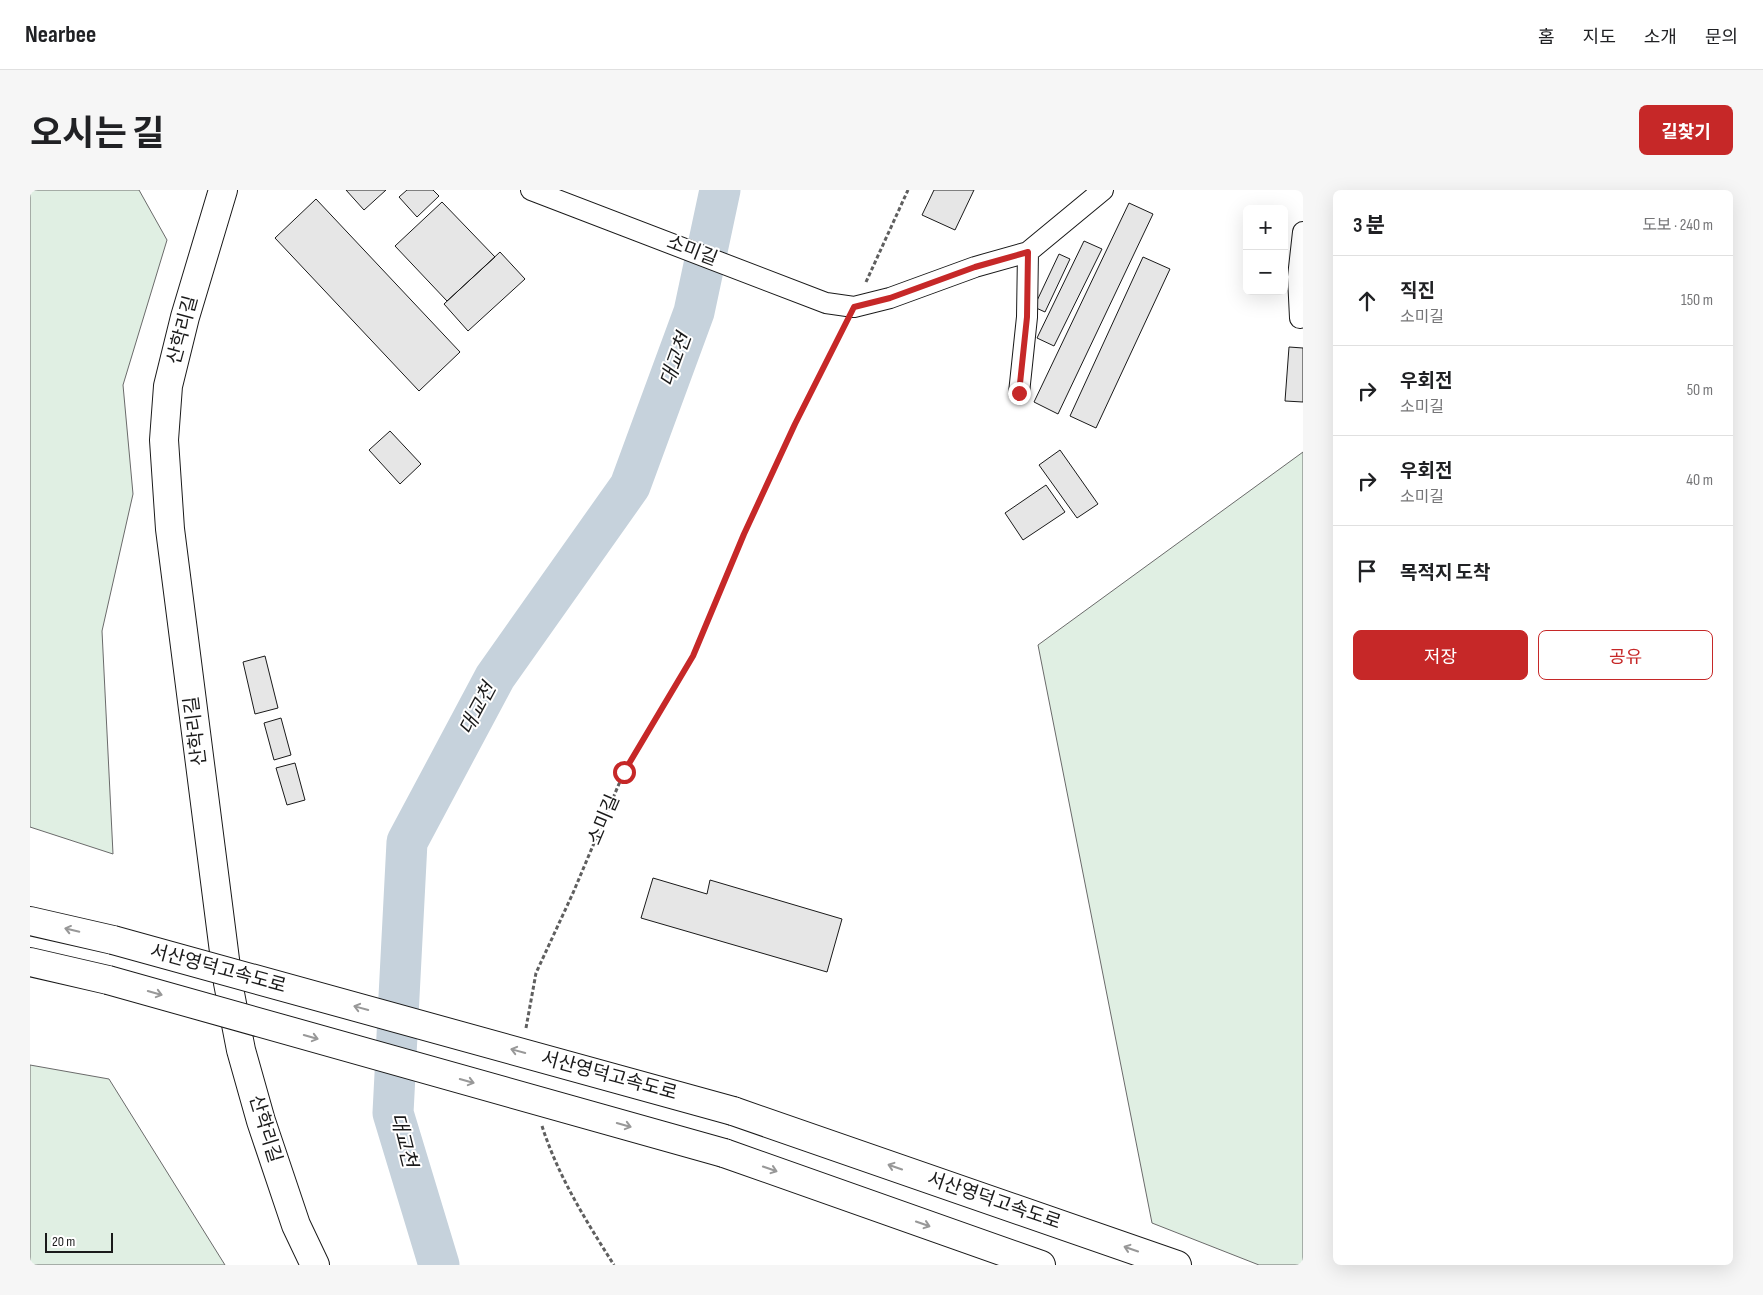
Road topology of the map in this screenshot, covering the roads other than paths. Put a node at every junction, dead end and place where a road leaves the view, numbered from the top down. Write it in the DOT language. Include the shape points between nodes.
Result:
graph roads {
  1 [pos="223,190"];
  2 [pos="1103,190"];
  3 [pos="538,193"];
  4 [pos="1303,232"];
  5 [pos="1028,252"];
  6 [pos="1300,318"];
  7 [pos="1019,393"];
  8 [pos="30,921"];
  9 [pos="30,962"];
  10 [pos="315,1265"];
  11 [pos="1041,1265"];
  12 [pos="1177,1265"];
  1 -- 10 [label="main road, 산학리길" via="168,386 164,440 170,530 228,983 241,1050 296,1225"];
  2 -- 5 [label="street, 소미길"];
  3 -- 5 [label="street, 소미길" via="826,303 854,307"];
  4 -- 6 [label="street" via="1298,277"];
  5 -- 7 [label="street" via="1027,317"];
  12 -- 8 [label="main road, 서산영덕고속도로, one-way, bridge" via="734,1111 113,940"];
  9 -- 11 [label="main road, one-way, bridge" via="108,980 724,1153"];
}
